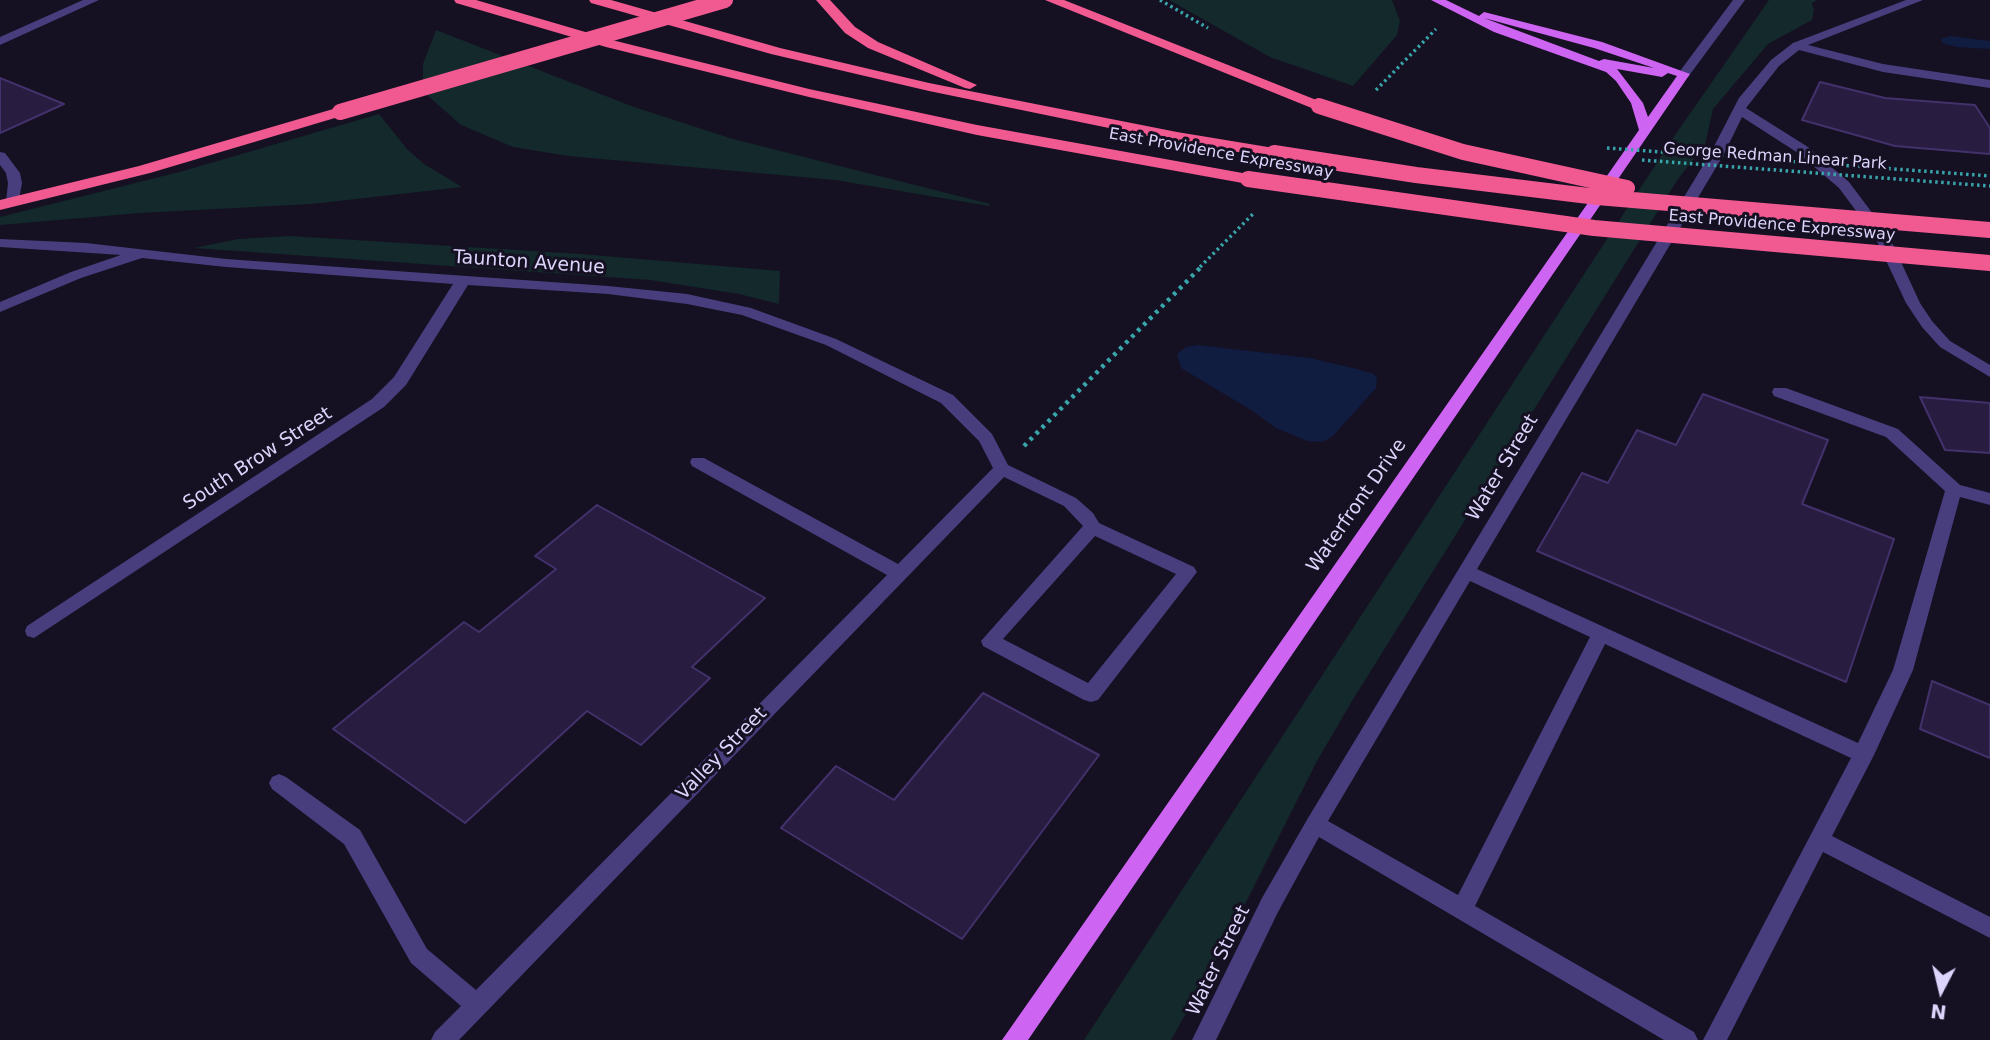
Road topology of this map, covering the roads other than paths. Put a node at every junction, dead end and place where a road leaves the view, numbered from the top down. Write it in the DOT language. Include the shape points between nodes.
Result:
graph roads {
  1 [pos="93,0"];
  2 [pos="461,0"];
  3 [pos="596,0"];
  4 [pos="725,0"];
  5 [pos="823,0"];
  6 [pos="1052,0"];
  7 [pos="1069,0"];
  8 [pos="1437,0"];
  9 [pos="1740,0"];
  10 [pos="1917,0"];
  11 [pos="1456,8"];
  12 [pos="1152,38"];
  13 [pos="0,41"];
  14 [pos="1797,46"];
  15 [pos="1587,59"];
  16 [pos="1684,74"];
  17 [pos="1990,84"];
  18 [pos="1739,109"];
  19 [pos="1131,128"];
  20 [pos="1645,130"];
  21 [pos="0,156"];
  22 [pos="7,203"];
  23 [pos="1809,215"];
  24 [pos="1990,230"];
  25 [pos="0,243"];
  26 [pos="142,253"];
  27 [pos="1990,263"];
  28 [pos="463,280"];
  29 [pos="0,307"];
  30 [pos="1990,372"];
  31 [pos="1780,392"];
  32 [pos="698,462"];
  33 [pos="1002,469"];
  34 [pos="1954,489"];
  35 [pos="1990,499"];
  36 [pos="1092,527"];
  37 [pos="1465,571"];
  38 [pos="899,573"];
  39 [pos="34,632"];
  40 [pos="1601,634"];
  41 [pos="1864,755"];
  42 [pos="279,783"];
  43 [pos="1315,824"];
  44 [pos="1820,840"];
  45 [pos="1462,909"];
  46 [pos="1990,928"];
  47 [pos="477,1005"];
  48 [pos="443,1040"];
  49 [pos="1014,1040"];
  50 [pos="1204,1040"];
  51 [pos="1686,1040"];
  52 [pos="1715,1040"];
  1 -- 13 [label="street"];
  2 -- 27 [label="highway, East Providence Expressway, bridge" via="611,44 820,96 1248,179 1582,226"];
  3 -- 19 [label="highway, East Providence Expressway" via="877,75"];
  4 -- 22 [label="highway, bridge" via="144,170"];
  5 -- 19 [label="highway" via="850,30 919,66 994,93"];
  6 -- 12 [label="highway"];
  7 -- 12 [label="highway"];
  8 -- 11 [label="main road"];
  9 -- 16 [label="street, Waterfront Drive"];
  10 -- 14 [label="street, Water Street"];
  11 -- 15 [label="main road" via="1514,36"];
  11 -- 16 [label="main road" via="1598,45"];
  12 -- 23 [label="highway, bridge" via="1319,106 1425,141 1554,174"];
  14 -- 17 [label="street" via="1883,68"];
  14 -- 18 [label="street, Water Street" via="1775,62"];
  15 -- 16 [label="main road"];
  15 -- 20 [label="main road" via="1610,69 1625,84 1642,112"];
  16 -- 20 [label="main road, Waterfront Drive"];
  18 -- 30 [label="street" via="1803,150 1844,185 1881,234 1927,324 1945,344"];
  18 -- 37 [label="street, Water Street" via="1717,154"];
  19 -- 23 [label="highway, East Providence Expressway, bridge" via="1556,193"];
  20 -- 49 [label="main road, Waterfront Drive"];
  21 -- 22 [label="street" via="15,183"];
  23 -- 24 [label="highway, East Providence Expressway, bridge"];
  25 -- 26 [label="street, Taunton Avenue"];
  26 -- 28 [label="street, Taunton Avenue"];
  26 -- 29 [label="street"];
  28 -- 33 [label="street, Taunton Avenue" via="674,297 774,320 831,342 947,399 986,438"];
  28 -- 39 [label="street, South Brow Street" via="408,370 378,403"];
  31 -- 34 [label="street" via="1892,433"];
  32 -- 38 [label="street"];
  33 -- 36 [label="street" via="1070,502"];
  33 -- 38 [label="street, Valley Street"];
  34 -- 35 [label="street"];
  34 -- 41 [label="street" via="1903,670"];
  36 -- 36 [label="street" via="990,641 1091,694 1188,572"];
  37 -- 40 [label="street"];
  37 -- 43 [label="street, Water Street"];
  38 -- 47 [label="street, Valley Street"];
  40 -- 41 [label="street"];
  40 -- 45 [label="street"];
  41 -- 44 [label="street"];
  42 -- 47 [label="street" via="352,837 419,956"];
  43 -- 45 [label="street"];
  43 -- 50 [label="street, Water Street"];
  44 -- 46 [label="street"];
  44 -- 52 [label="street"];
  45 -- 51 [label="street"];
  47 -- 48 [label="street, Valley Street"];
}
